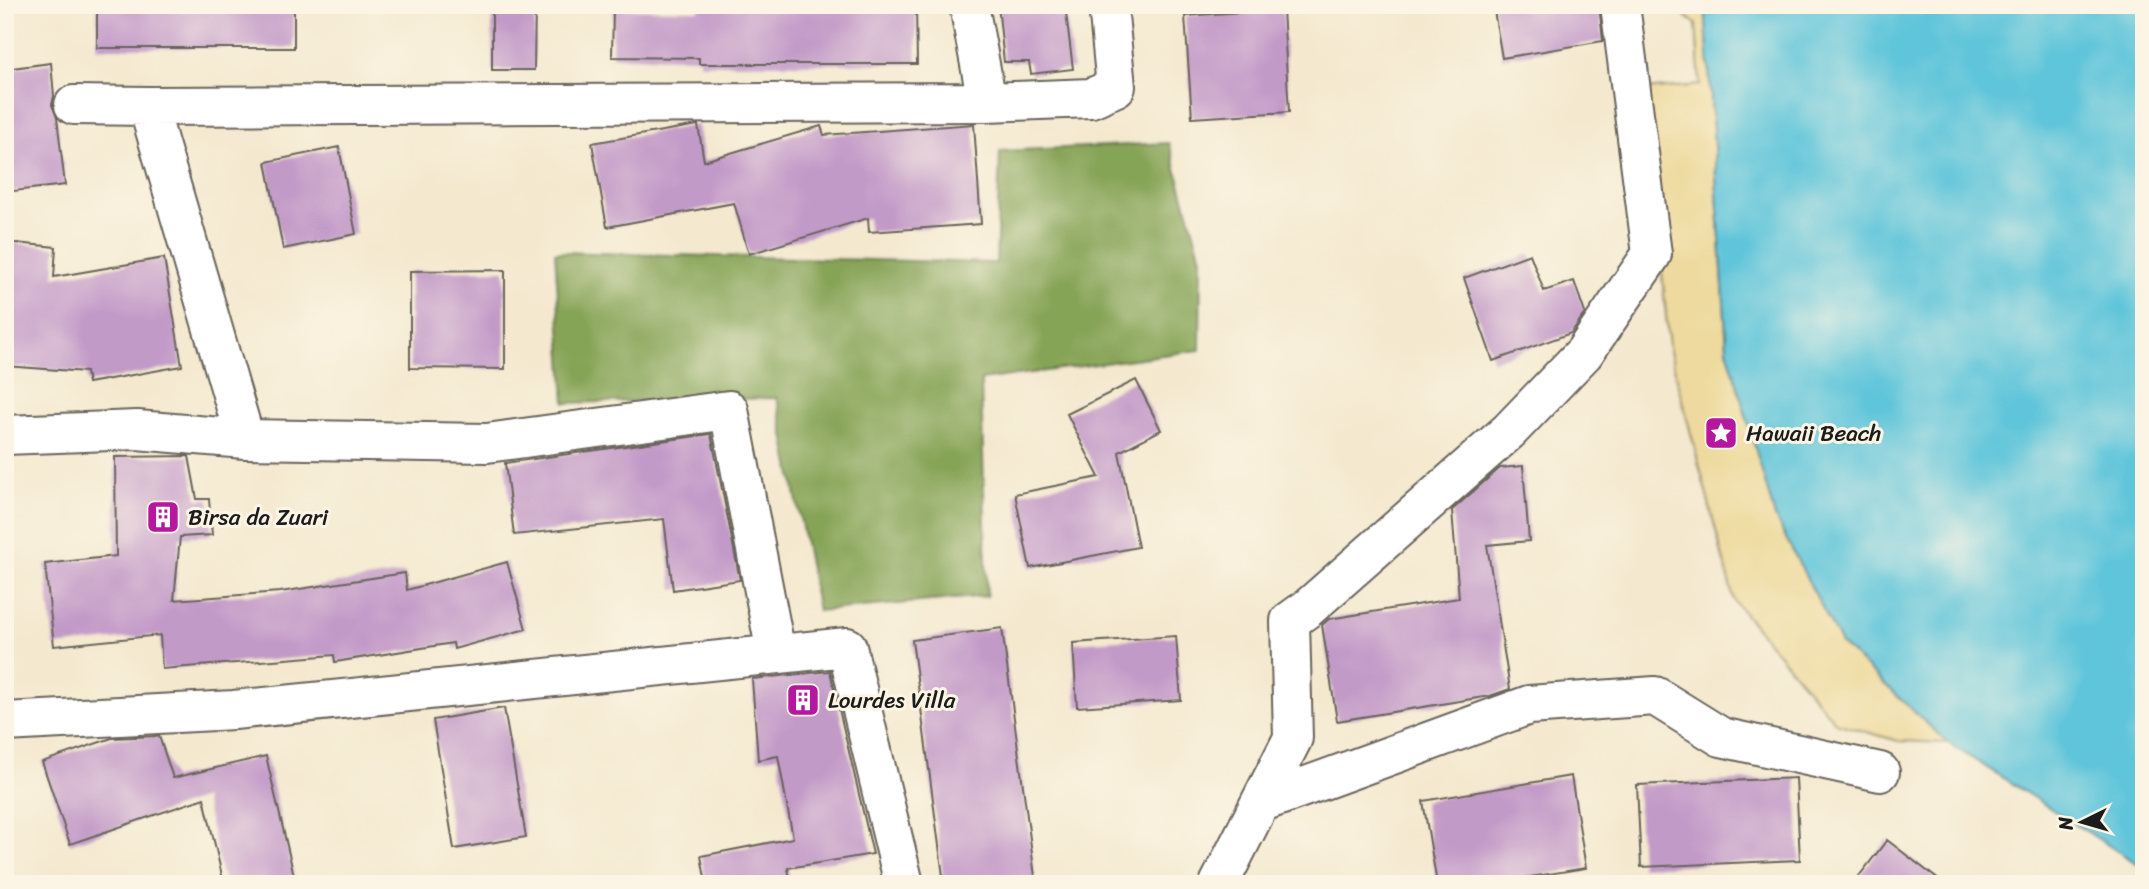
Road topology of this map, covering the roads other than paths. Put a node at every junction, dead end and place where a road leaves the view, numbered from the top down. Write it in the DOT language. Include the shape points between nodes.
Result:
graph roads {
  1 [pos="969,5"];
  2 [pos="1108,5"];
  3 [pos="1620,5"];
  4 [pos="987,102"];
  5 [pos="74,105"];
  6 [pos="148,106"];
  7 [pos="5,435"];
  8 [pos="245,439"];
  9 [pos="776,653"];
  10 [pos="5,722"];
  11 [pos="1880,772"];
  12 [pos="1260,803"];
  13 [pos="904,884"];
  14 [pos="1219,884"];
  1 -- 4 [label="street"];
  2 -- 4 [label="street" via="1116,87 1091,98"];
  3 -- 12 [label="street" via="1652,254 1584,353 1508,431 1290,621 1293,738"];
  4 -- 6 [label="street"];
  5 -- 6 [label="street"];
  6 -- 8 [label="street"];
  7 -- 8 [label="street" via="137,430"];
  8 -- 9 [label="street" via="487,443 729,410"];
  9 -- 10 [label="street" via="234,710"];
  9 -- 13 [label="street" via="847,647"];
  11 -- 12 [label="street" via="1721,737 1655,696 1529,705"];
  12 -- 14 [label="street"];
}
